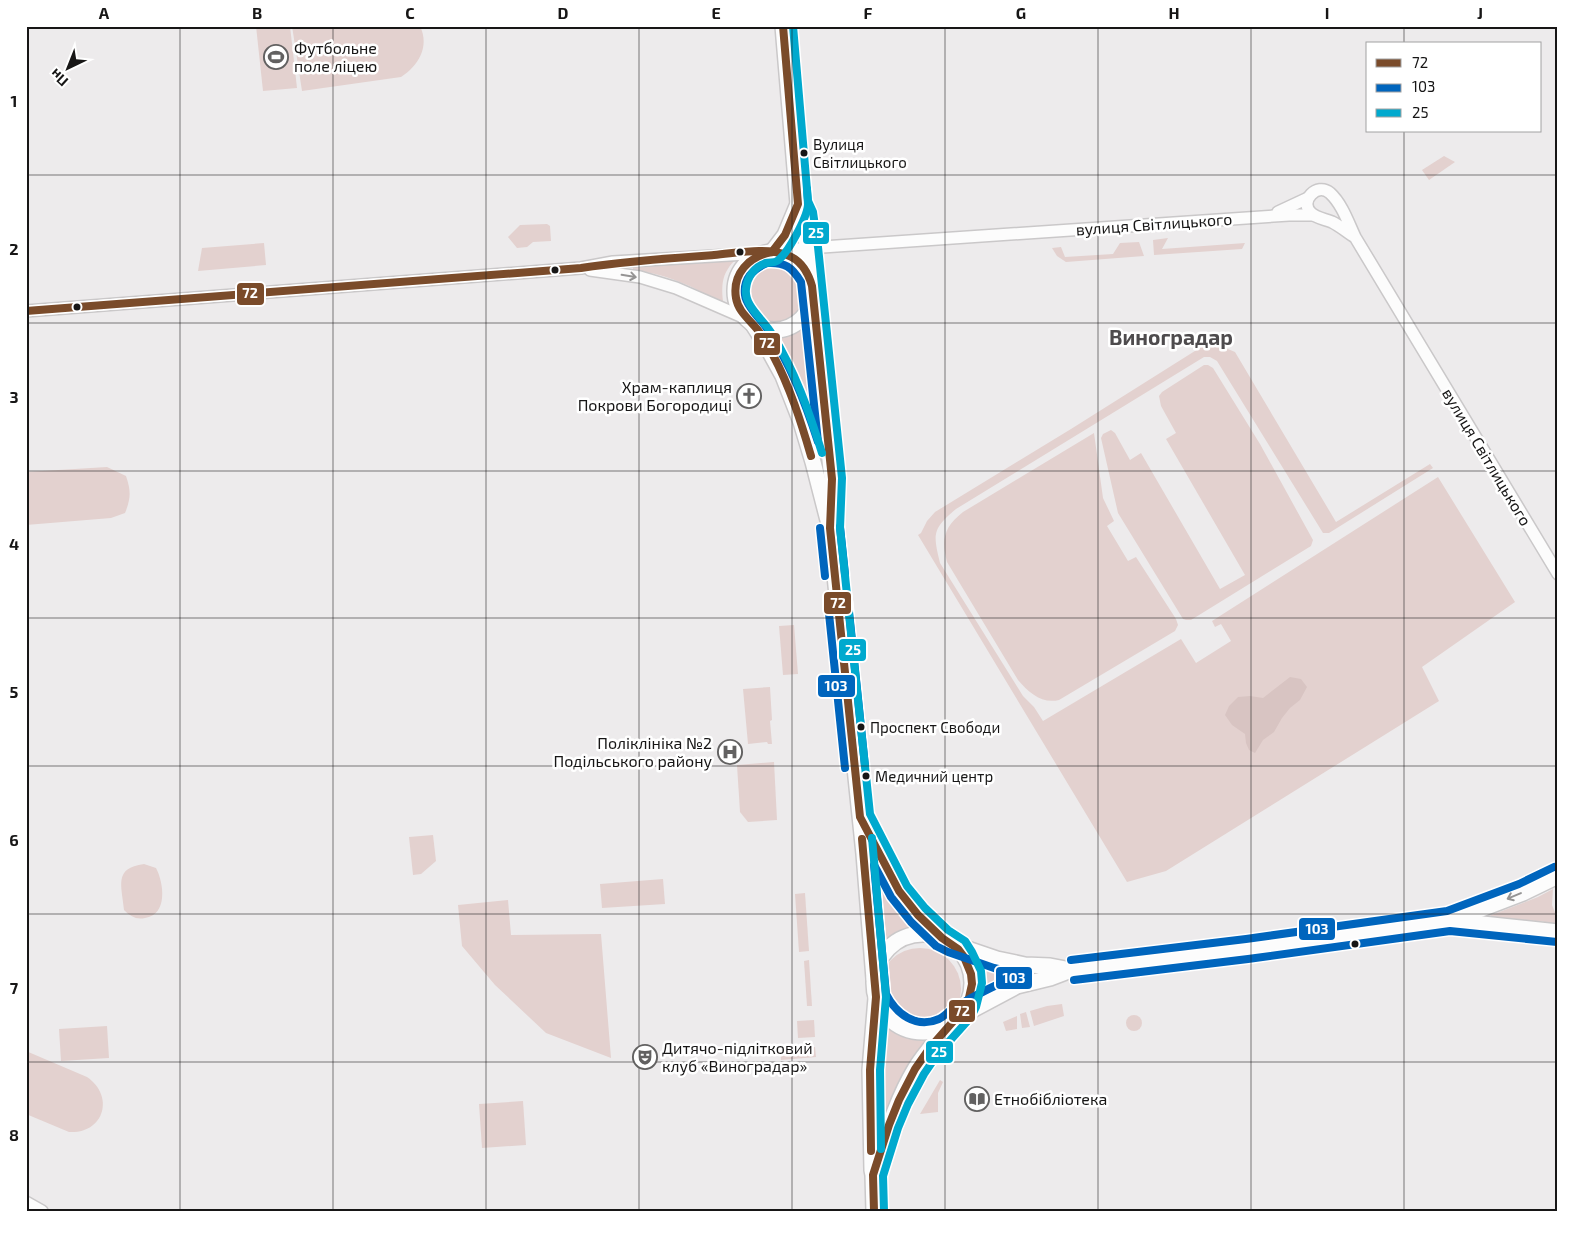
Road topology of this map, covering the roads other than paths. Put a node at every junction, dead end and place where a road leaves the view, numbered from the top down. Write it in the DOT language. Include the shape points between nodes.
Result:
graph roads {
  1 [pos="783,26"];
  2 [pos="1333,196"];
  3 [pos="1308,198"];
  4 [pos="798,204"];
  5 [pos="1267,216"];
  6 [pos="1316,216"];
  7 [pos="1355,236"];
  8 [pos="808,248"];
  9 [pos="767,252"];
  10 [pos="581,268"];
  11 [pos="812,287"];
  12 [pos="26,311"];
  13 [pos="749,320"];
  14 [pos="830,528"];
  15 [pos="1558,574"];
  16 [pos="860,817"];
  17 [pos="1558,876"];
  18 [pos="1450,921"];
  19 [pos="1558,932"];
  20 [pos="946,941"];
  21 [pos="1070,970"];
  22 [pos="874,978"];
  23 [pos="876,997"];
  24 [pos="954,1021"];
  25 [pos="873,1175"];
  26 [pos="26,1202"];
  27 [pos="42,1211"];
  28 [pos="874,1211"];
  1 -- 4 [label="street"];
  2 -- 3 [label="street" via="1317,190"];
  2 -- 6 [label="street" via="1335,202 1331,213 1326,217"];
  2 -- 7 [label="street, вулиця Світлицького"];
  3 -- 5 [label="street, вулиця Світлицького"];
  3 -- 6 [label="street" via="1308,210"];
  4 -- 8 [label="street" via="803,214"];
  4 -- 9 [label="street" via="785,236"];
  5 -- 6 [label="street, вулиця Світлицького"];
  5 -- 8 [label="street, вулиця Світлицького"];
  6 -- 7 [label="street, вулиця Світлицького"];
  7 -- 15 [label="street, вулиця Світлицького"];
  8 -- 9 [label="street, вулиця Світлицького"];
  8 -- 11 [label="street"];
  9 -- 10 [label="street, вулиця Світлицького" via="613,262"];
  9 -- 11 [label="street" via="793,257 804,266"];
  9 -- 13 [label="street" via="744,266 736,280 737,304"];
  10 -- 12 [label="street, вулиця Світлицького"];
  10 -- 13 [label="street, вулиця Світлицького, one-way" via="640,277 676,288"];
  11 -- 13 [label="street" via="808,310 790,326 775,330 759,327"];
  11 -- 14 [label="street" via="832,479"];
  13 -- 14 [label="street" via="783,376 801,422"];
  14 -- 16 [label="street"];
  16 -- 20 [label="street" via="899,891 918,915"];
  16 -- 22 [label="street"];
  17 -- 18 [label="street, one-way"];
  18 -- 19 [label="street"];
  18 -- 21 [label="street"];
  20 -- 21 [label="street" via="989,957"];
  20 -- 22 [label="street" via="924,934 898,941 884,953"];
  20 -- 24 [label="street" via="964,957 972,984 968,1002"];
  21 -- 24 [label="street" via="1017,986"];
  22 -- 23 [label="street"];
  23 -- 24 [label="street" via="884,1013 906,1029 933,1031"];
  23 -- 25 [label="street" via="870,1070"];
  24 -- 25 [label="street" via="915,1069 889,1124"];
  25 -- 28 [label="street"];
  26 -- 27 [label="street"];
}
